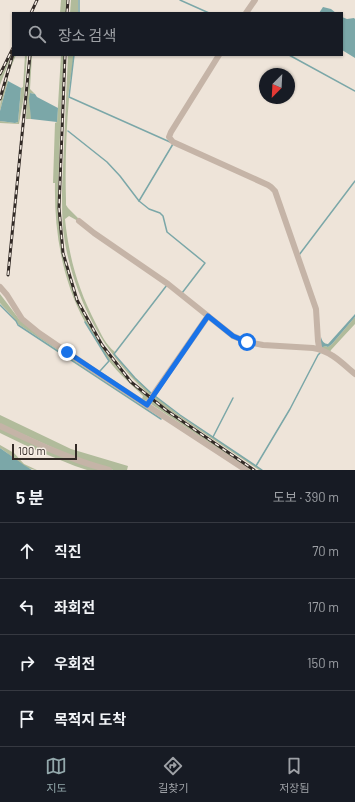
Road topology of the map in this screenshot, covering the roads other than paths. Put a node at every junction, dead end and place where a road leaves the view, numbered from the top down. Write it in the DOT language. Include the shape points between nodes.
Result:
graph roads {
  1 [pos="255,0"];
  2 [pos="247,12"];
  3 [pos="218,56"];
  4 [pos="79,221"];
  5 [pos="0,287"];
  6 [pos="208,316"];
  7 [pos="320,349"];
  8 [pos="355,374"];
  9 [pos="147,405"];
  10 [pos="0,426"];
  11 [pos="109,470"];
  12 [pos="246,470"];
  1 -- 2 [label="street"];
  3 -- 7 [label="street" via="169,137 173,142 273,189 316,309"];
  4 -- 6 [label="street" via="168,284"];
  5 -- 9 [label="street" via="18,314 32,328"];
  6 -- 7 [label="street" via="233,336 247,342"];
  6 -- 9 [label="street"];
  7 -- 8 [label="street" via="330,353"];
  9 -- 12 [label="street"];
  10 -- 11 [label="street" via="63,455"];
}
